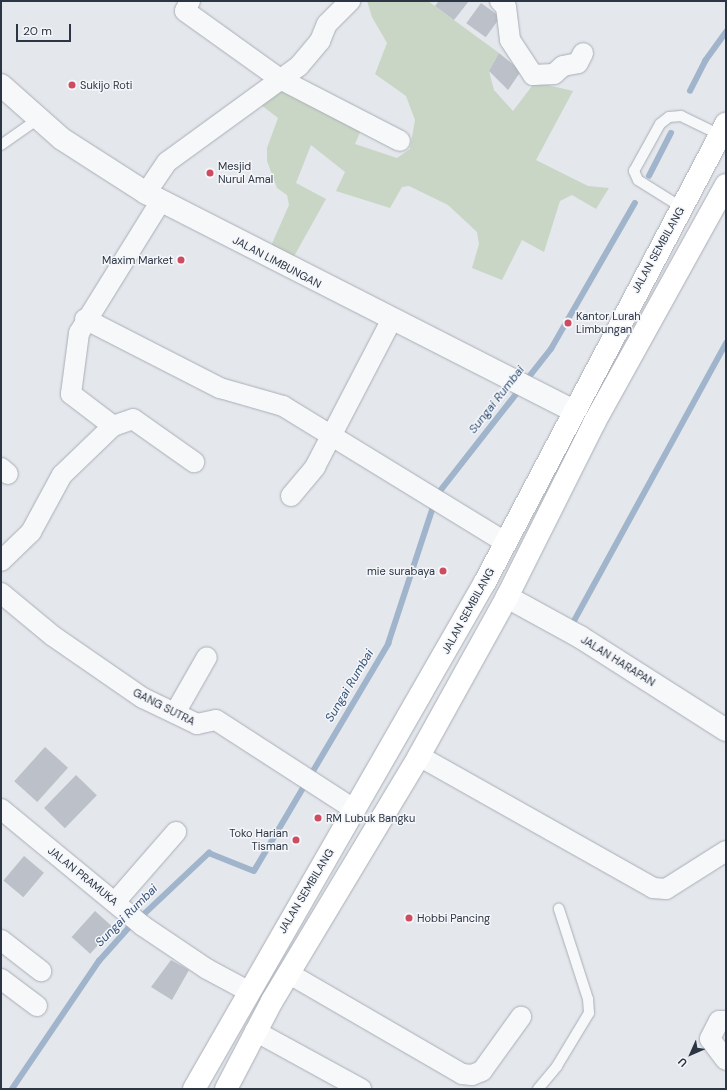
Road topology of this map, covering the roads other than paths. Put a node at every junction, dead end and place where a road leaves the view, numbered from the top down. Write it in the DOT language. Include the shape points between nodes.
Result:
graph roads {
  1 [pos="190,1"];
  2 [pos="350,1"];
  3 [pos="500,1"];
  4 [pos="583,53"];
  5 [pos="280,79"];
  6 [pos="1,85"];
  7 [pos="38,119"];
  8 [pos="723,129"];
  9 [pos="400,141"];
  10 [pos="1,145"];
  11 [pos="726,185"];
  12 [pos="153,197"];
  13 [pos="681,207"];
  14 [pos="392,318"];
  15 [pos="85,319"];
  16 [pos="572,410"];
  17 [pos="113,426"];
  18 [pos="332,436"];
  19 [pos="194,462"];
  20 [pos="291,496"];
  21 [pos="505,542"];
  22 [pos="1,561"];
  23 [pos="1,594"];
  24 [pos="507,597"];
  25 [pos="207,657"];
  26 [pos="175,713"];
  27 [pos="726,730"];
  28 [pos="419,756"];
  29 [pos="1,809"];
  30 [pos="355,810"];
  31 [pos="176,832"];
  32 [pos="726,851"];
  33 [pos="115,902"];
  34 [pos="559,909"];
  35 [pos="1,940"];
  36 [pos="41,971"];
  37 [pos="288,973"];
  38 [pos="1,979"];
  39 [pos="248,991"];
  40 [pos="37,1006"];
  41 [pos="521,1017"];
  42 [pos="726,1021"];
  43 [pos="255,1031"];
  44 [pos="726,1060"];
  45 [pos="194,1089"];
  46 [pos="226,1089"];
  47 [pos="361,1089"];
  48 [pos="538,1089"];
  1 -- 5 [label="street" via="185,10"];
  2 -- 5 [label="street" via="327,24 310,55"];
  3 -- 4 [label="street" via="506,7 510,40 533,75 554,74 563,66 578,63"];
  5 -- 9 [label="street"];
  5 -- 12 [label="street" via="167,162"];
  6 -- 7 [label="street, JALAN LIMBUNGAN"];
  7 -- 10 [label="lane"];
  7 -- 12 [label="street, JALAN LIMBUNGAN" via="95,163"];
  8 -- 13 [label="main road, JALAN SEMBILANG"];
  8 -- 13 [label="lane" via="681,116 669,117 660,124 634,171 638,180"];
  11 -- 24 [label="main road" via="594,423"];
  12 -- 14 [label="street, JALAN LIMBUNGAN"];
  12 -- 15 [label="street"];
  13 -- 16 [label="main road, JALAN SEMBILANG"];
  14 -- 16 [label="street, JALAN LIMBUNGAN"];
  14 -- 18 [label="street"];
  15 -- 17 [label="street" via="70,381 71,394"];
  15 -- 18 [label="street" via="220,388 283,406"];
  16 -- 21 [label="main road, JALAN SEMBILANG"];
  17 -- 19 [label="street" via="134,420"];
  17 -- 22 [label="street" via="62,475 31,532"];
  18 -- 20 [label="street" via="315,467"];
  18 -- 21 [label="street"];
  21 -- 30 [label="main road, JALAN SEMBILANG"];
  23 -- 26 [label="street, GANG SUTRA" via="18,610 112,679"];
  24 -- 27 [label="street, JALAN HARAPAN" via="580,637"];
  24 -- 28 [label="main road"];
  25 -- 26 [label="street"];
  26 -- 30 [label="street, GANG SUTRA" via="203,726 216,720"];
  28 -- 32 [label="street" via="653,888 666,889"];
  28 -- 37 [label="main road"];
  29 -- 33 [label="street, JALAN PRAMUKA"];
  30 -- 39 [label="main road, JALAN SEMBILANG"];
  31 -- 33 [label="street"];
  33 -- 39 [label="street, JALAN PRAMUKA" via="138,922 206,969"];
  34 -- 48 [label="lane" via="588,999 589,1014 557,1066"];
  35 -- 36 [label="street"];
  37 -- 41 [label="street" via="462,1074 472,1075 482,1071"];
  37 -- 43 [label="main road"];
  38 -- 40 [label="street"];
  39 -- 45 [label="main road, JALAN SEMBILANG"];
  42 -- 44 [label="street" via="719,1021 710,1039"];
  43 -- 46 [label="main road"];
  43 -- 47 [label="street"];
}
